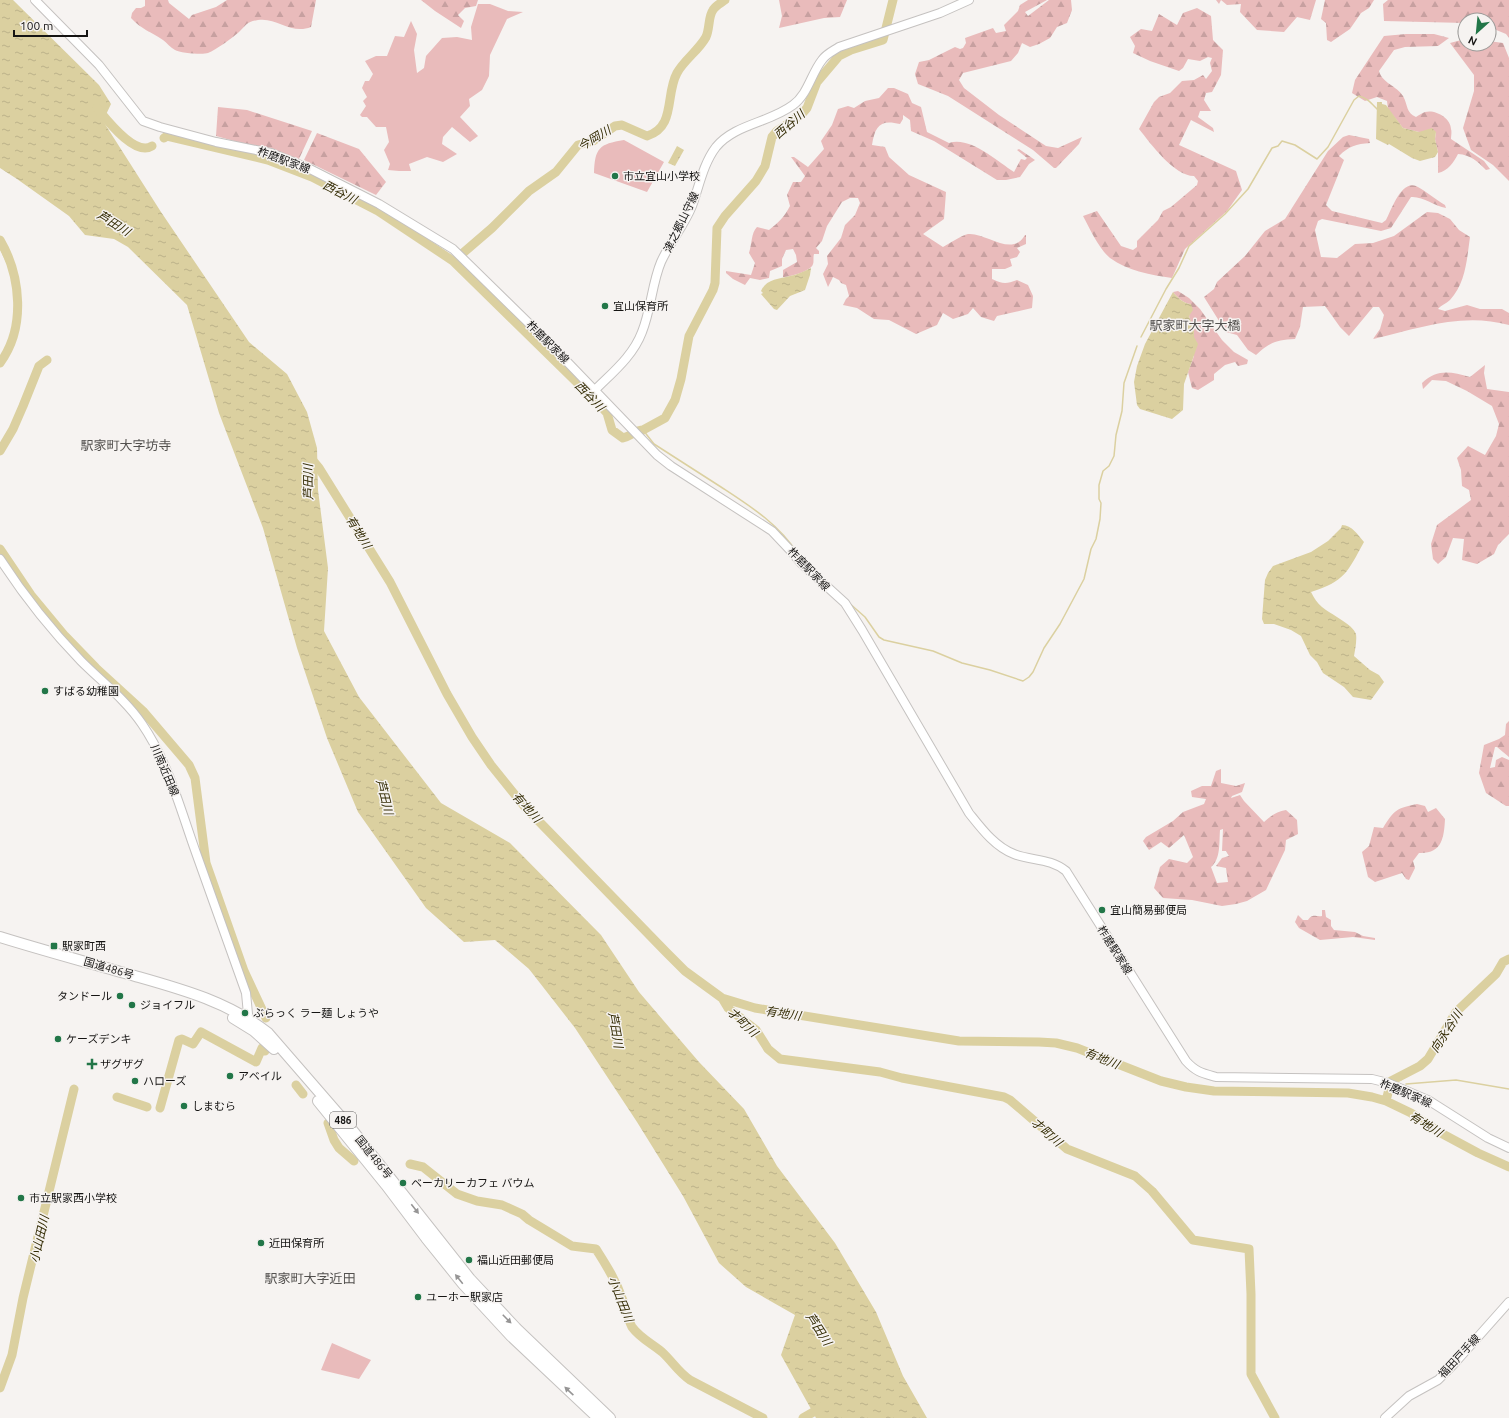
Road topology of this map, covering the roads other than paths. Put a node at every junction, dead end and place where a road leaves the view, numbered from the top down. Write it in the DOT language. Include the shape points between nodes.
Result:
graph roads {
  1 [pos="35,0"];
  2 [pos="969,0"];
  3 [pos="595,390"];
  4 [pos="0,560"];
  5 [pos="0,937"];
  6 [pos="0,944"];
  7 [pos="245,1021"];
  8 [pos="1509,1148"];
  9 [pos="1509,1302"];
  10 [pos="598,1418"];
  11 [pos="610,1418"];
  12 [pos="1384,1418"];
  1 -- 3 [label="main road, 柞磨駅家線" via="99,65 143,121 160,128 278,156 331,179 428,233 457,253"];
  2 -- 3 [label="main road, 津之郷山守線" via="940,13 839,47 820,62 805,92 793,105 747,126 716,147 707,163 691,207 661,262 642,331 635,347"];
  3 -- 8 [label="main road, 柞磨駅家線" via="657,455 772,531 801,563 845,603 969,813 1002,849 1013,854 1047,860 1066,871 1182,1055 1193,1068 1216,1077 1372,1079 1428,1100 1488,1138"];
  4 -- 7 [label="main road, 川南近田線" via="49,626 123,701 142,724 158,751 246,993 248,1010"];
  5 -- 7 [label="highway, 国道486号 / 486" via="190,992"];
  6 -- 7 [label="highway, 国道486号 / 486" via="189,998"];
  10 -- 7 [label="highway, 国道486号 / 486, one-way" via="468,1290 308,1089"];
  7 -- 11 [label="highway, 国道486号 / 486, one-way" via="268,1033 353,1131 475,1284 516,1328"];
  9 -- 12 [label="main road, 福田戸手線" via="1438,1380 1409,1396"];
}
